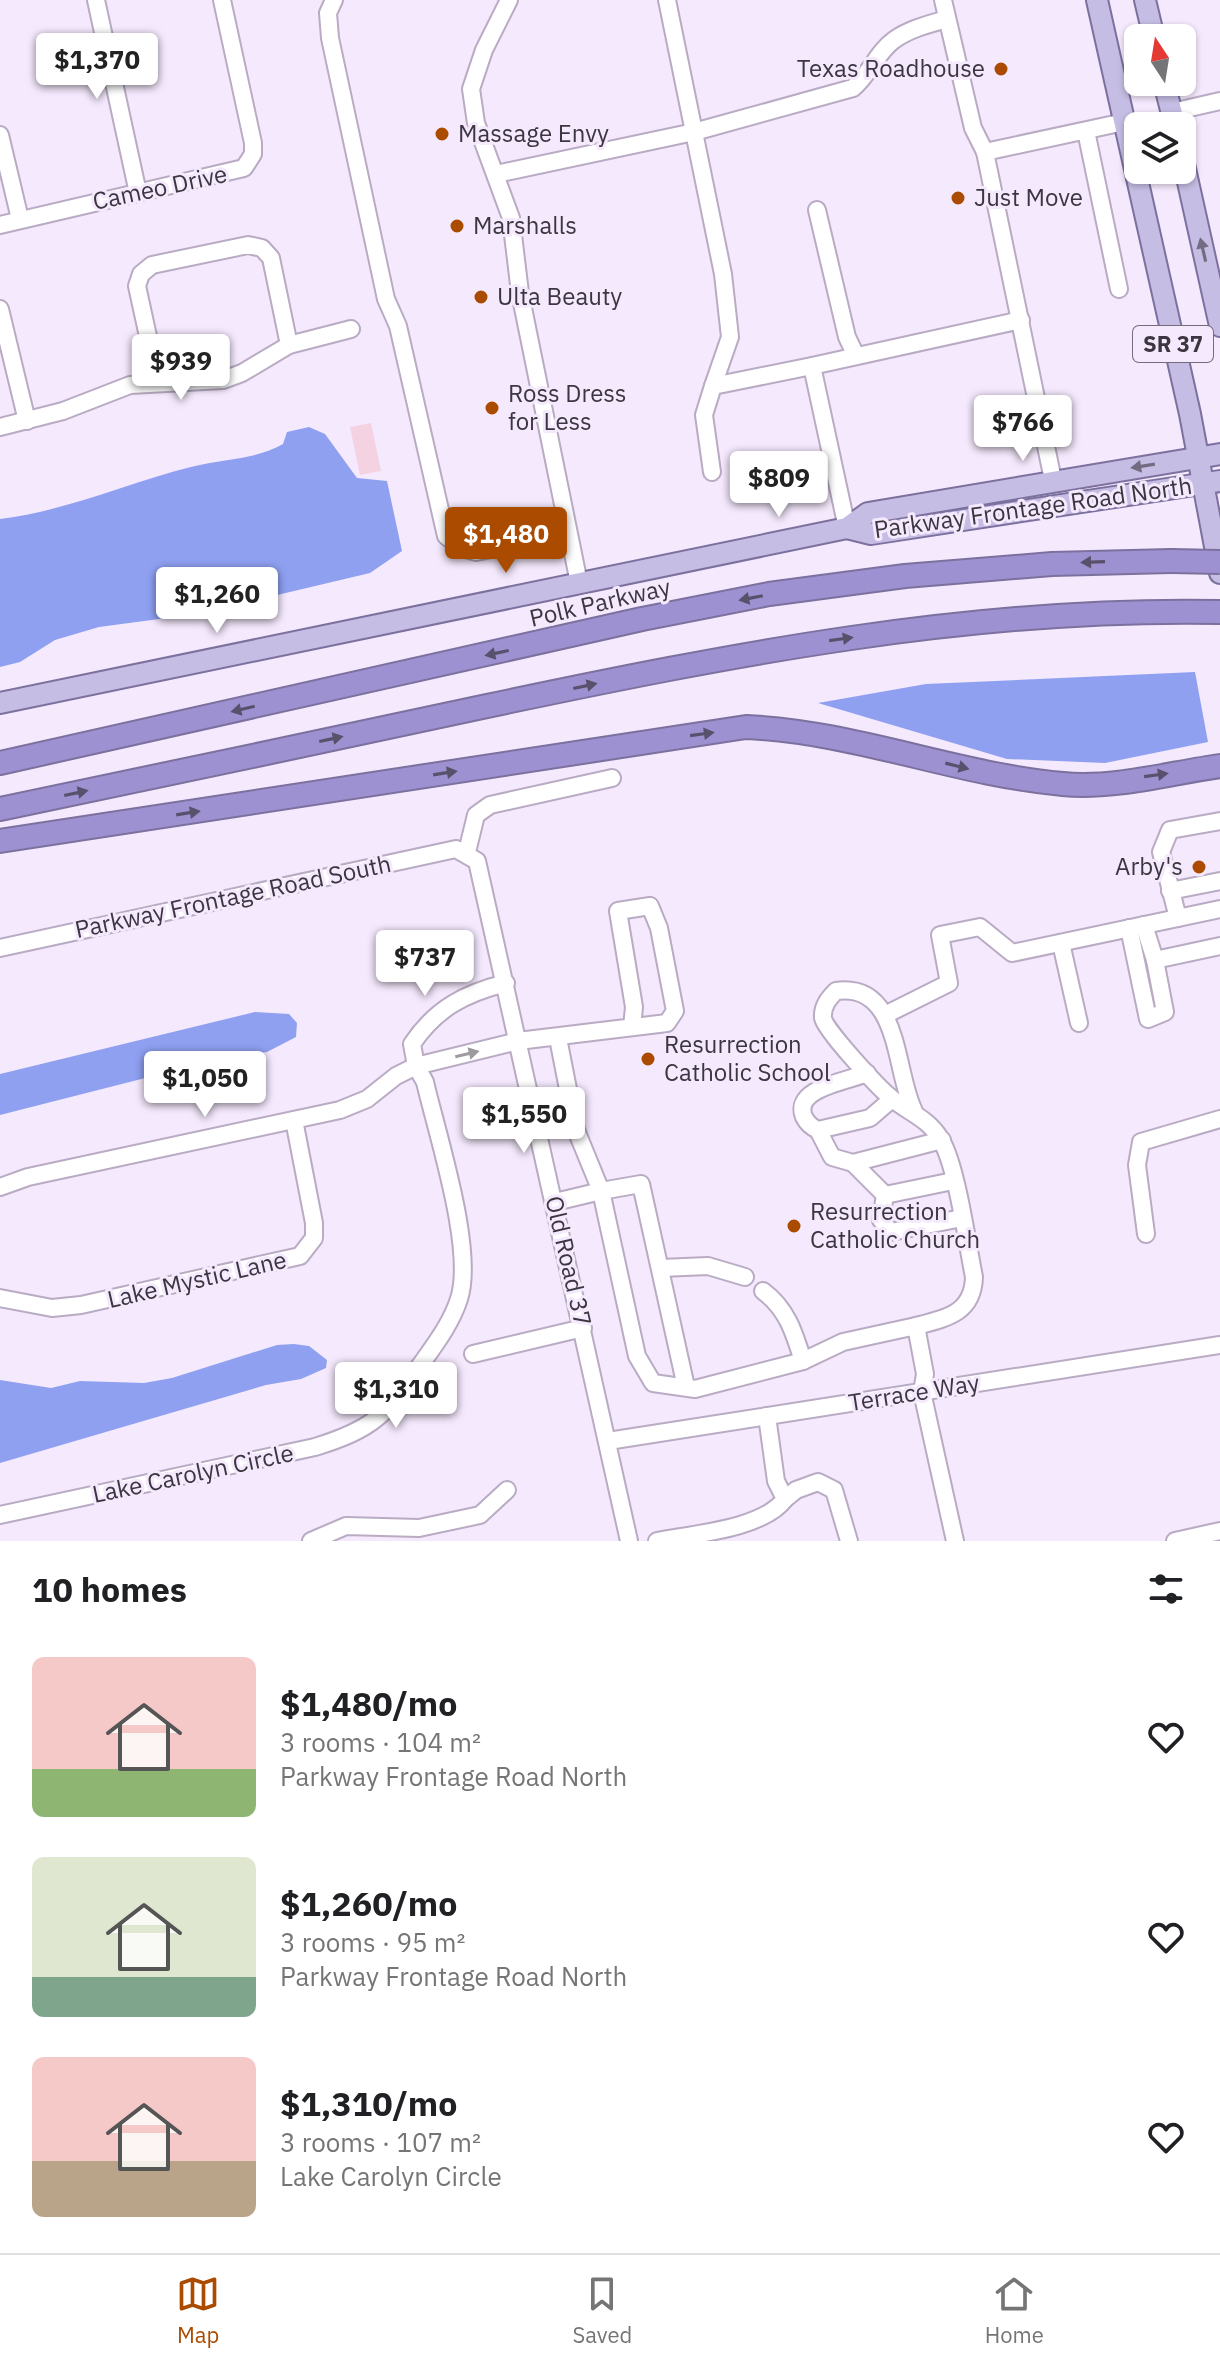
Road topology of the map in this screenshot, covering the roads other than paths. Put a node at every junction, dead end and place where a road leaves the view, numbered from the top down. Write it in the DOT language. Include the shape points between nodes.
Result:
graph roads {
  1 [pos="96,0"];
  2 [pos="222,0"];
  3 [pos="334,0"];
  4 [pos="509,0"];
  5 [pos="667,0"];
  6 [pos="943,0"];
  7 [pos="1097,0"];
  8 [pos="1145,0"];
  9 [pos="947,19"];
  10 [pos="1151,24"];
  11 [pos="1220,101"];
  12 [pos="1192,112"];
  13 [pos="1124,122"];
  14 [pos="1086,131"];
  15 [pos="694,132"];
  16 [pos="0,135"];
  17 [pos="985,152"];
  18 [pos="496,174"];
  19 [pos="1138,184"];
  20 [pos="1188,184"];
  21 [pos="138,193"];
  22 [pos="817,210"];
  23 [pos="20,219"];
  24 [pos="0,225"];
  25 [pos="1119,289"];
  26 [pos="0,309"];
  27 [pos="1021,320"];
  28 [pos="1220,326"];
  29 [pos="351,329"];
  30 [pos="289,345"];
  31 [pos="856,356"];
  32 [pos="812,366"];
  33 [pos="158,382"];
  34 [pos="713,386"];
  35 [pos="27,421"];
  36 [pos="0,427"];
  37 [pos="1220,454"];
  38 [pos="1198,457"];
  39 [pos="712,472"];
  40 [pos="1053,480"];
  41 [pos="1212,483"];
  42 [pos="847,528"];
  43 [pos="568,533"];
  44 [pos="1220,562"];
  45 [pos="1220,573"];
  46 [pos="579,583"];
  47 [pos="1220,612"];
  48 [pos="0,703"];
  49 [pos="0,763"];
  50 [pos="1220,766"];
  51 [pos="612,778"];
  52 [pos="0,809"];
  53 [pos="1220,821"];
  54 [pos="0,841"];
  55 [pos="467,852"];
  56 [pos="1220,881"];
  57 [pos="1170,891"];
  58 [pos="1220,909"];
  59 [pos="1178,918"];
  60 [pos="1137,927"];
  61 [pos="1061,943"];
  62 [pos="1220,946"];
  63 [pos="0,948"];
  64 [pos="1155,960"];
  65 [pos="506,983"];
  66 [pos="885,1015"];
  67 [pos="1079,1023"];
  68 [pos="632,1027"];
  69 [pos="558,1038"];
  70 [pos="518,1041"];
  71 [pos="416,1066"];
  72 [pos="867,1073"];
  73 [pos="892,1099"];
  74 [pos="914,1111"];
  75 [pos="1220,1119"];
  76 [pos="294,1120"];
  77 [pos="818,1130"];
  78 [pos="942,1140"];
  79 [pos="853,1163"];
  80 [pos="953,1181"];
  81 [pos="0,1187"];
  82 [pos="601,1191"];
  83 [pos="885,1195"];
  84 [pos="555,1202"];
  85 [pos="962,1218"];
  86 [pos="1146,1234"];
  87 [pos="661,1268"];
  88 [pos="745,1277"];
  89 [pos="763,1291"];
  90 [pos="0,1298"];
  91 [pos="916,1326"];
  92 [pos="583,1328"];
  93 [pos="1220,1345"];
  94 [pos="473,1354"];
  95 [pos="803,1361"];
  96 [pos="686,1387"];
  97 [pos="922,1392"];
  98 [pos="767,1416"];
  99 [pos="608,1441"];
  100 [pos="507,1490"];
  101 [pos="785,1499"];
  102 [pos="0,1515"];
  103 [pos="1220,1531"];
  104 [pos="420,1535"];
  105 [pos="311,1541"];
  106 [pos="629,1541"];
  107 [pos="657,1541"];
  108 [pos="849,1541"];
  109 [pos="955,1541"];
  110 [pos="1175,1541"];
  1 -- 21 [label="street"];
  2 -- 21 [label="street, Cameo Drive" via="253,154 237,172"];
  3 -- 43 [label="street" via="328,13 330,38 386,299 398,326 446,536 476,552"];
  4 -- 18 [label="street" via="471,89 476,123"];
  5 -- 15 [label="street"];
  6 -- 9 [label="street"];
  7 -- 13 [label="main road, SR 37"];
  8 -- 10 [label="main road"];
  9 -- 15 [label="street" via="891,41 868,76 853,88"];
  9 -- 17 [label="street" via="973,128"];
  11 -- 12 [label="street"];
  13 -- 14 [label="street"];
  14 -- 17 [label="street"];
  14 -- 25 [label="street"];
  15 -- 18 [label="street"];
  15 -- 34 [label="street" via="723,274 730,337"];
  16 -- 23 [label="street"];
  17 -- 27 [label="street"];
  18 -- 43 [label="street" via="511,218 520,293"];
  19 -- 38 [label="main road, SR 37"];
  28 -- 20 [label="main road, SR 37, one-way"];
  21 -- 23 [label="street, Cameo Drive"];
  22 -- 31 [label="street"];
  23 -- 24 [label="street, Cameo Drive"];
  26 -- 35 [label="street"];
  27 -- 31 [label="street"];
  27 -- 40 [label="street"];
  29 -- 30 [label="street"];
  30 -- 33 [label="street" via="223,380"];
  30 -- 33 [label="street" via="271,258 262,248 248,245 152,265 137,286"];
  31 -- 32 [label="street"];
  32 -- 34 [label="street"];
  32 -- 42 [label="street"];
  33 -- 35 [label="street" via="130,385"];
  34 -- 39 [label="street" via="704,415"];
  35 -- 36 [label="street"];
  37 -- 38 [label="main road, Parkway Frontage Road North"];
  38 -- 40 [label="main road, Parkway Frontage Road North, one-way"];
  38 -- 41 [label="main road, SR 37"];
  40 -- 42 [label="main road, Parkway Frontage Road North" via="868,513"];
  41 -- 42 [label="main road, Parkway Frontage Road North" via="871,534"];
  41 -- 45 [label="main road, SR 37"];
  42 -- 46 [label="main road, Parkway Frontage Road North"];
  43 -- 46 [label="street"];
  44 -- 49 [label="highway, Polk Parkway, one-way, bridge" via="1008,567 769,594"];
  46 -- 48 [label="main road, Parkway Frontage Road North"];
  52 -- 47 [label="highway, one-way" via="773,648 1024,619"];
  54 -- 50 [label="highway, one-way" via="746,727 841,737 1001,777 1066,784 1093,785"];
  51 -- 55 [label="street" via="490,805 476,815"];
  53 -- 57 [label="street" via="1170,830 1161,852"];
  55 -- 63 [label="street, Parkway Frontage Road South" via="441,852"];
  55 -- 65 [label="street, Old Road 37" via="481,870"];
  56 -- 57 [label="street"];
  57 -- 59 [label="street"];
  58 -- 59 [label="street"];
  59 -- 60 [label="street"];
  60 -- 61 [label="street"];
  60 -- 64 [label="street"];
  60 -- 64 [label="street" via="1148,1019 1165,1012"];
  61 -- 66 [label="street" via="1012,953 980,927 940,935 949,983"];
  61 -- 67 [label="street"];
  62 -- 64 [label="street"];
  65 -- 70 [label="street, Old Road 37"];
  65 -- 71 [label="street, Lake Carolyn Circle" via="474,991 425,1024 412,1044"];
  66 -- 72 [label="street" via="866,995 850,989 836,991 826,1002 823,1019"];
  66 -- 74 [label="street"];
  68 -- 68 [label="street" via="667,1023 675,1011 650,906 618,911 634,1007"];
  68 -- 69 [label="street"];
  69 -- 70 [label="street"];
  69 -- 82 [label="street" via="576,1130"];
  71 -- 70 [label="street, one-way"];
  70 -- 84 [label="street, Old Road 37"];
  71 -- 76 [label="street" via="367,1099"];
  71 -- 102 [label="street, Lake Carolyn Circle" via="425,1082 464,1274 446,1329 379,1419 356,1434 315,1447"];
  72 -- 73 [label="street"];
  72 -- 77 [label="street" via="805,1099 805,1120"];
  73 -- 74 [label="street"];
  73 -- 77 [label="street" via="870,1118"];
  74 -- 78 [label="street"];
  75 -- 86 [label="street" via="1141,1142 1137,1176"];
  76 -- 81 [label="street"];
  76 -- 90 [label="street, Lake Mystic Lane" via="314,1223 314,1238 300,1256 81,1305 52,1308"];
  77 -- 79 [label="street" via="832,1157"];
  78 -- 79 [label="street"];
  78 -- 80 [label="street"];
  79 -- 83 [label="street"];
  80 -- 83 [label="street"];
  80 -- 85 [label="street"];
  82 -- 84 [label="street"];
  82 -- 87 [label="street" via="641,1184"];
  82 -- 96 [label="street" via="637,1356 653,1383"];
  83 -- 85 [label="street" via="881,1220 891,1232"];
  84 -- 92 [label="street, Old Road 37"];
  85 -- 91 [label="street" via="974,1292 967,1307"];
  87 -- 88 [label="street" via="708,1266"];
  87 -- 96 [label="street"];
  89 -- 95 [label="street" via="790,1320"];
  91 -- 95 [label="street" via="843,1342"];
  91 -- 97 [label="street" via="925,1374"];
  92 -- 94 [label="street"];
  92 -- 99 [label="street, Old Road 37"];
  93 -- 97 [label="street, Terrace Way"];
  95 -- 96 [label="street"];
  97 -- 98 [label="street, Terrace Way"];
  97 -- 109 [label="street"];
  98 -- 99 [label="street, Terrace Way"];
  98 -- 101 [label="street" via="776,1481"];
  99 -- 106 [label="street, Old Road 37"];
  100 -- 104 [label="street" via="480,1515"];
  101 -- 107 [label="street" via="776,1511 755,1521"];
  101 -- 108 [label="street" via="818,1482 834,1490"];
  103 -- 110 [label="street"];
  104 -- 105 [label="street" via="346,1526"];
}
